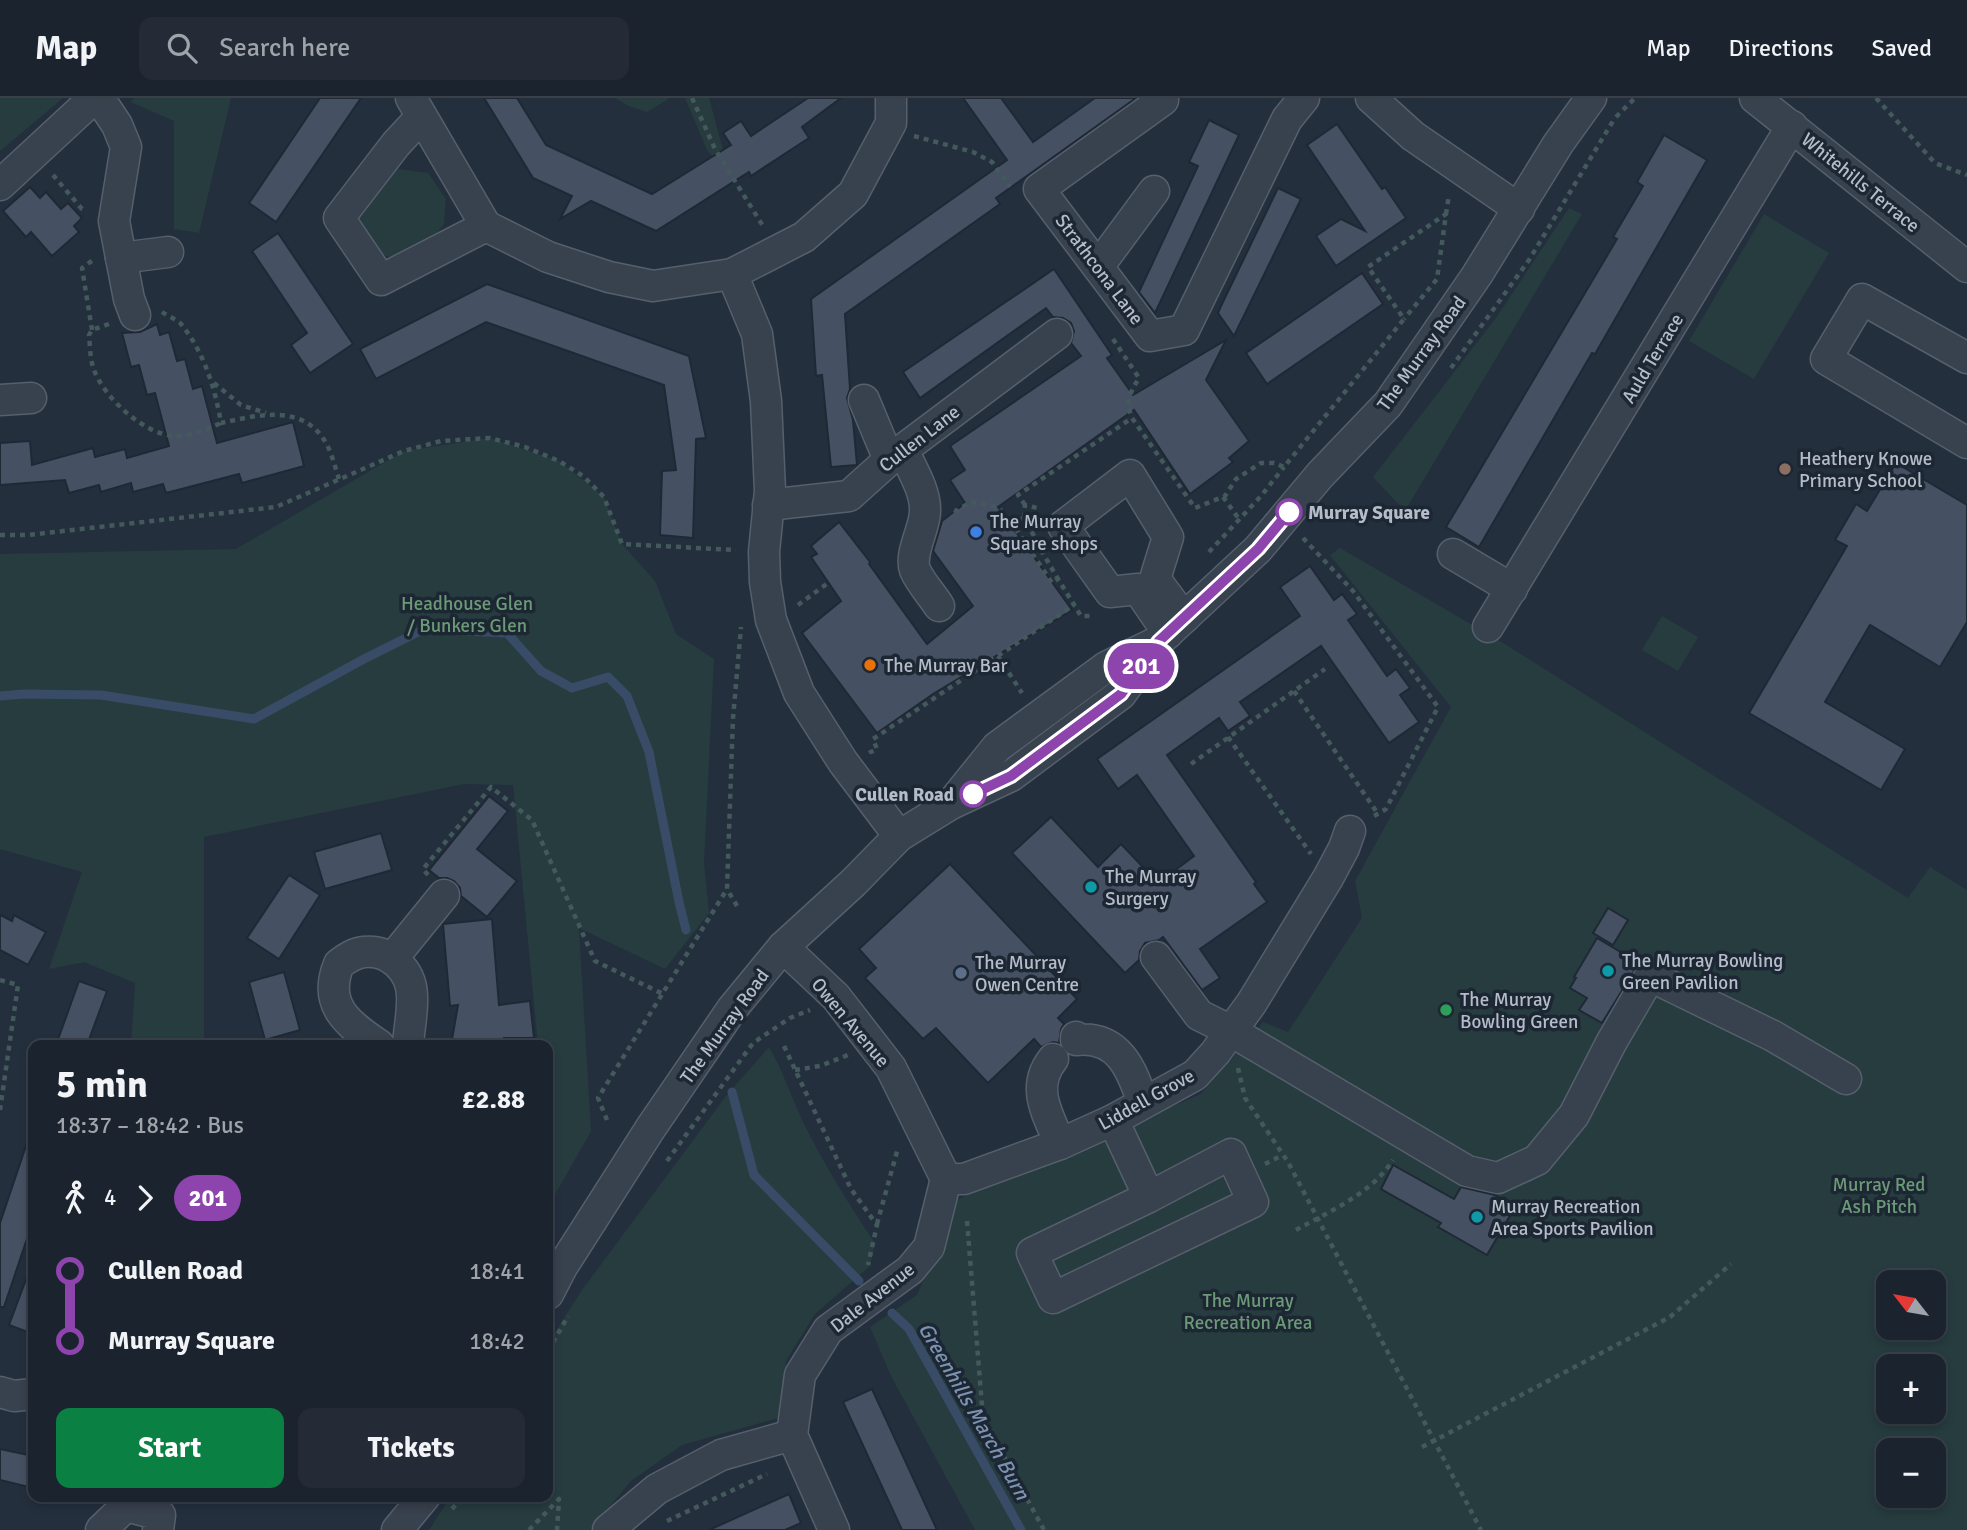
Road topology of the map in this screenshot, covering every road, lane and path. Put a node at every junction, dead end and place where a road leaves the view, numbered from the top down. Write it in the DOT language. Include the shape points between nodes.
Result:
graph roads {
  1 [pos="97,98"];
  2 [pos="692,98"];
  3 [pos="891,98"];
  4 [pos="1304,98"];
  5 [pos="1371,98"];
  6 [pos="1591,98"];
  7 [pos="1755,98"];
  8 [pos="1876,98"];
  9 [pos="1163,100"];
  10 [pos="416,108"];
  11 [pos="1792,126"];
  12 [pos="888,128"];
  13 [pos="1967,175"];
  14 [pos="59,182"];
  15 [pos="0,185"];
  16 [pos="1450,190"];
  17 [pos="1154,191"];
  18 [pos="1015,195"];
  19 [pos="82,209"];
  20 [pos="1519,209"];
  21 [pos="1446,214"];
  22 [pos="485,226"];
  23 [pos="769,236"];
  24 [pos="119,251"];
  25 [pos="168,252"];
  26 [pos="1098,267"];
  27 [pos="1967,267"];
  28 [pos="1445,269"];
  29 [pos="732,274"];
  30 [pos="1437,279"];
  31 [pos="135,315"];
  32 [pos="1404,319"];
  33 [pos="92,330"];
  34 [pos="1057,334"];
  35 [pos="1111,336"];
  36 [pos="1967,358"];
  37 [pos="212,381"];
  38 [pos="31,398"];
  39 [pos="0,400"];
  40 [pos="864,400"];
  41 [pos="267,414"];
  42 [pos="1132,418"];
  43 [pos="221,423"];
  44 [pos="1967,443"];
  45 [pos="896,455"];
  46 [pos="1284,467"];
  47 [pos="339,479"];
  48 [pos="1223,497"];
  49 [pos="768,505"];
  50 [pos="1025,505"];
  51 [pos="1043,509"];
  52 [pos="956,511"];
  53 [pos="1024,518"];
  54 [pos="1239,519"];
  55 [pos="1012,523"];
  56 [pos="0,535"];
  57 [pos="1035,538"];
  58 [pos="1303,538"];
  59 [pos="1041,549"];
  60 [pos="764,552"];
  61 [pos="1452,554"];
  62 [pos="1203,557"];
  63 [pos="1058,579"];
  64 [pos="828,583"];
  65 [pos="1511,589"];
  66 [pos="1074,605"];
  67 [pos="940,606"];
  68 [pos="794,607"];
  69 [pos="743,615"];
  70 [pos="1081,616"];
  71 [pos="1488,627"];
  72 [pos="1170,631"];
  73 [pos="998,656"];
  74 [pos="1325,668"];
  75 [pos="1020,689"];
  76 [pos="1294,691"];
  77 [pos="1228,737"];
  78 [pos="871,752"];
  79 [pos="1191,764"];
  80 [pos="1378,814"];
  81 [pos="1350,831"];
  82 [pos="899,836"];
  83 [pos="1328,878"];
  84 [pos="727,889"];
  85 [pos="444,895"];
  86 [pos="737,906"];
  87 [pos="783,947"];
  88 [pos="1156,957"];
  89 [pos="392,959"];
  90 [pos="0,979"];
  91 [pos="663,994"];
  92 [pos="816,1007"];
  93 [pos="1231,1031"];
  94 [pos="1076,1037"];
  95 [pos="372,1040"];
  96 [pos="408,1040"];
  97 [pos="784,1046"];
  98 [pos="850,1054"];
  99 [pos="1053,1059"];
  100 [pos="795,1070"];
  101 [pos="1846,1079"];
  102 [pos="1143,1103"];
  103 [pos="0,1110"];
  104 [pos="607,1120"];
  105 [pos="1113,1120"];
  106 [pos="1409,1136"];
  107 [pos="899,1143"];
  108 [pos="1060,1144"];
  109 [pos="660,1170"];
  110 [pos="955,1179"];
  111 [pos="1149,1197"];
  112 [pos="1317,1219"];
  113 [pos="877,1225"];
  114 [pos="1296,1230"];
  115 [pos="1731,1264"];
  116 [pos="865,1276"];
  117 [pos="558,1304"];
  118 [pos="553,1328"];
  119 [pos="0,1392"];
  120 [pos="28,1395"];
  121 [pos="1434,1441"];
  122 [pos="797,1446"];
  123 [pos="1422,1447"];
  124 [pos="125,1502"];
  125 [pos="128,1502"];
  126 [pos="420,1502"];
  127 [pos="659,1524"];
  128 [pos="101,1530"];
  129 [pos="158,1530"];
  130 [pos="397,1530"];
  131 [pos="529,1530"];
  132 [pos="557,1530"];
  133 [pos="608,1530"];
  134 [pos="834,1530"];
  135 [pos="1044,1530"];
  136 [pos="1481,1530"];
  1 -- 15 [label="street"];
  1 -- 24 [label="street" via="126,147 114,220"];
  2 -- 23 [label="path" via="715,149"];
  3 -- 12 [label="street"];
  4 -- 26 [label="street, Strathcona Lane" via="1287,120 1184,330 1150,336"];
  5 -- 20 [label="street" via="1413,136"];
  6 -- 20 [label="street, The Murray Road"];
  7 -- 11 [label="street, Whitehills Terrace"];
  8 -- 13 [label="path" via="1935,163"];
  9 -- 26 [label="street, Strathcona Lane" via="1039,189"];
  10 -- 22 [label="street"];
  10 -- 22 [label="street" via="396,144 339,218 381,280"];
  11 -- 27 [label="street, Whitehills Terrace"];
  11 -- 65 [label="street, Auld Terrace"];
  12 -- 18 [label="path" via="973,152 992,162"];
  12 -- 29 [label="street" via="853,194 804,237"];
  14 -- 19 [label="path"];
  16 -- 21 [label="path"];
  17 -- 26 [label="street"];
  20 -- 72 [label="street, The Murray Road" via="1388,404 1258,549"];
  21 -- 30 [label="path"];
  21 -- 32 [label="path" via="1368,267"];
  22 -- 29 [label="street" via="548,257 653,286"];
  24 -- 25 [label="street"];
  24 -- 31 [label="street"];
  24 -- 33 [label="path" via="82,268"];
  28 -- 30 [label="path"];
  29 -- 49 [label="street" via="757,334 766,401"];
  30 -- 32 [label="path"];
  31 -- 33 [label="path"];
  31 -- 37 [label="path" via="161,312 179,322"];
  32 -- 46 [label="path"];
  33 -- 43 [label="path" via="93,369 127,414 148,429 174,436"];
  34 -- 45 [label="street, Cullen Lane"];
  35 -- 42 [label="path" via="1139,378 1128,396"];
  36 -- 44 [label="street" via="1863,299 1826,359"];
  37 -- 41 [label="path" via="241,405"];
  37 -- 43 [label="path"];
  38 -- 39 [label="street"];
  40 -- 45 [label="street"];
  41 -- 43 [label="path"];
  41 -- 47 [label="path" via="302,418 325,441"];
  42 -- 48 [label="path" via="1195,508"];
  42 -- 50 [label="path" via="1018,495"];
  45 -- 49 [label="street, Cullen Lane" via="849,496"];
  45 -- 67 [label="street" via="918,483 926,509 915,569"];
  46 -- 48 [label="path" via="1261,463 1236,479"];
  46 -- 54 [label="path"];
  47 -- 56 [label="path" via="276,507"];
  47 -- 60 [label="path" via="416,447 490,438 525,447 583,476 604,496 622,544"];
  48 -- 54 [label="path"];
  49 -- 60 [label="street"];
  50 -- 51 [label="path"];
  50 -- 53 [label="path"];
  52 -- 55 [label="path" via="971,502 998,507"];
  53 -- 55 [label="path"];
  53 -- 57 [label="path"];
  54 -- 62 [label="path"];
  55 -- 63 [label="path" via="1052,583"];
  58 -- 80 [label="path" via="1353,591 1438,707 1385,809"];
  59 -- 63 [label="path"];
  60 -- 82 [label="street" via="771,620 816,737 843,762"];
  61 -- 65 [label="street"];
  63 -- 66 [label="path"];
  64 -- 68 [label="path"];
  65 -- 71 [label="street, Auld Terrace"];
  66 -- 70 [label="path"];
  66 -- 73 [label="path"];
  69 -- 84 [label="path" via="733,718"];
  72 -- 72 [label="street" via="1138,589 1110,592 1063,526 1130,475 1168,537 1155,579"];
  72 -- 82 [label="street, The Murray Road" via="1106,667 997,747 951,804"];
  73 -- 75 [label="path"];
  73 -- 78 [label="path" via="873,739 877,749"];
  74 -- 76 [label="path"];
  76 -- 77 [label="path"];
  76 -- 80 [label="path"];
  77 -- 79 [label="path"];
  77 -- 83 [label="path"];
  80 -- 81 [label="path"];
  81 -- 83 [label="street, Liddell Grove"];
  82 -- 87 [label="street, The Murray Road"];
  83 -- 93 [label="street, Liddell Grove"];
  84 -- 86 [label="path"];
  84 -- 91 [label="path"];
  85 -- 89 [label="street"];
  85 -- 91 [label="path" via="423,869 491,787 532,820 595,961"];
  87 -- 110 [label="street, Owen Avenue" via="836,997 891,1068"];
  87 -- 117 [label="street, The Murray Road" via="728,1015 562,1267"];
  88 -- 93 [label="street" via="1199,1015"];
  89 -- 95 [label="street" via="379,953 351,956 339,964 333,986 338,1008 351,1026"];
  89 -- 96 [label="street" via="410,981"];
  90 -- 103 [label="path" via="18,985"];
  91 -- 104 [label="path" via="598,1098"];
  92 -- 109 [label="path" via="753,1043"];
  93 -- 102 [label="street, Liddell Grove" via="1195,1074"];
  93 -- 106 [label="street"];
  93 -- 112 [label="path" via="1245,1098"];
  94 -- 102 [label="street" via="1097,1041 1119,1053 1133,1073"];
  97 -- 100 [label="path"];
  98 -- 100 [label="path"];
  99 -- 108 [label="street" via="1044,1070 1041,1094"];
  100 -- 113 [label="path" via="851,1189"];
  101 -- 106 [label="street" via="1773,1036 1650,976 1574,1115 1537,1160 1498,1178 1467,1171"];
  102 -- 105 [label="street, Liddell Grove"];
  105 -- 108 [label="street, Liddell Grove"];
  105 -- 111 [label="street"];
  106 -- 112 [label="path" via="1387,1169 1354,1199"];
  107 -- 113 [label="path"];
  108 -- 110 [label="street, Liddell Grove"];
  110 -- 122 [label="street, Dale Avenue" via="929,1247 910,1270 828,1330 800,1375"];
  110 -- 135 [label="path" via="983,1418"];
  111 -- 111 [label="street" via="1231,1154 1253,1202 1053,1298 1032,1252"];
  112 -- 114 [label="path"];
  112 -- 121 [label="path"];
  113 -- 116 [label="path"];
  115 -- 121 [label="path" via="1670,1317"];
  117 -- 118 [label="path"];
  119 -- 120 [label="street"];
  121 -- 123 [label="path"];
  121 -- 136 [label="path"];
  122 -- 127 [label="path"];
  122 -- 133 [label="street" via="721,1455 657,1489"];
  122 -- 134 [label="street"];
  124 -- 128 [label="street"];
  125 -- 129 [label="street" via="160,1515"];
  126 -- 130 [label="street"];
  131 -- 132 [label="path" via="558,1499"];
}
